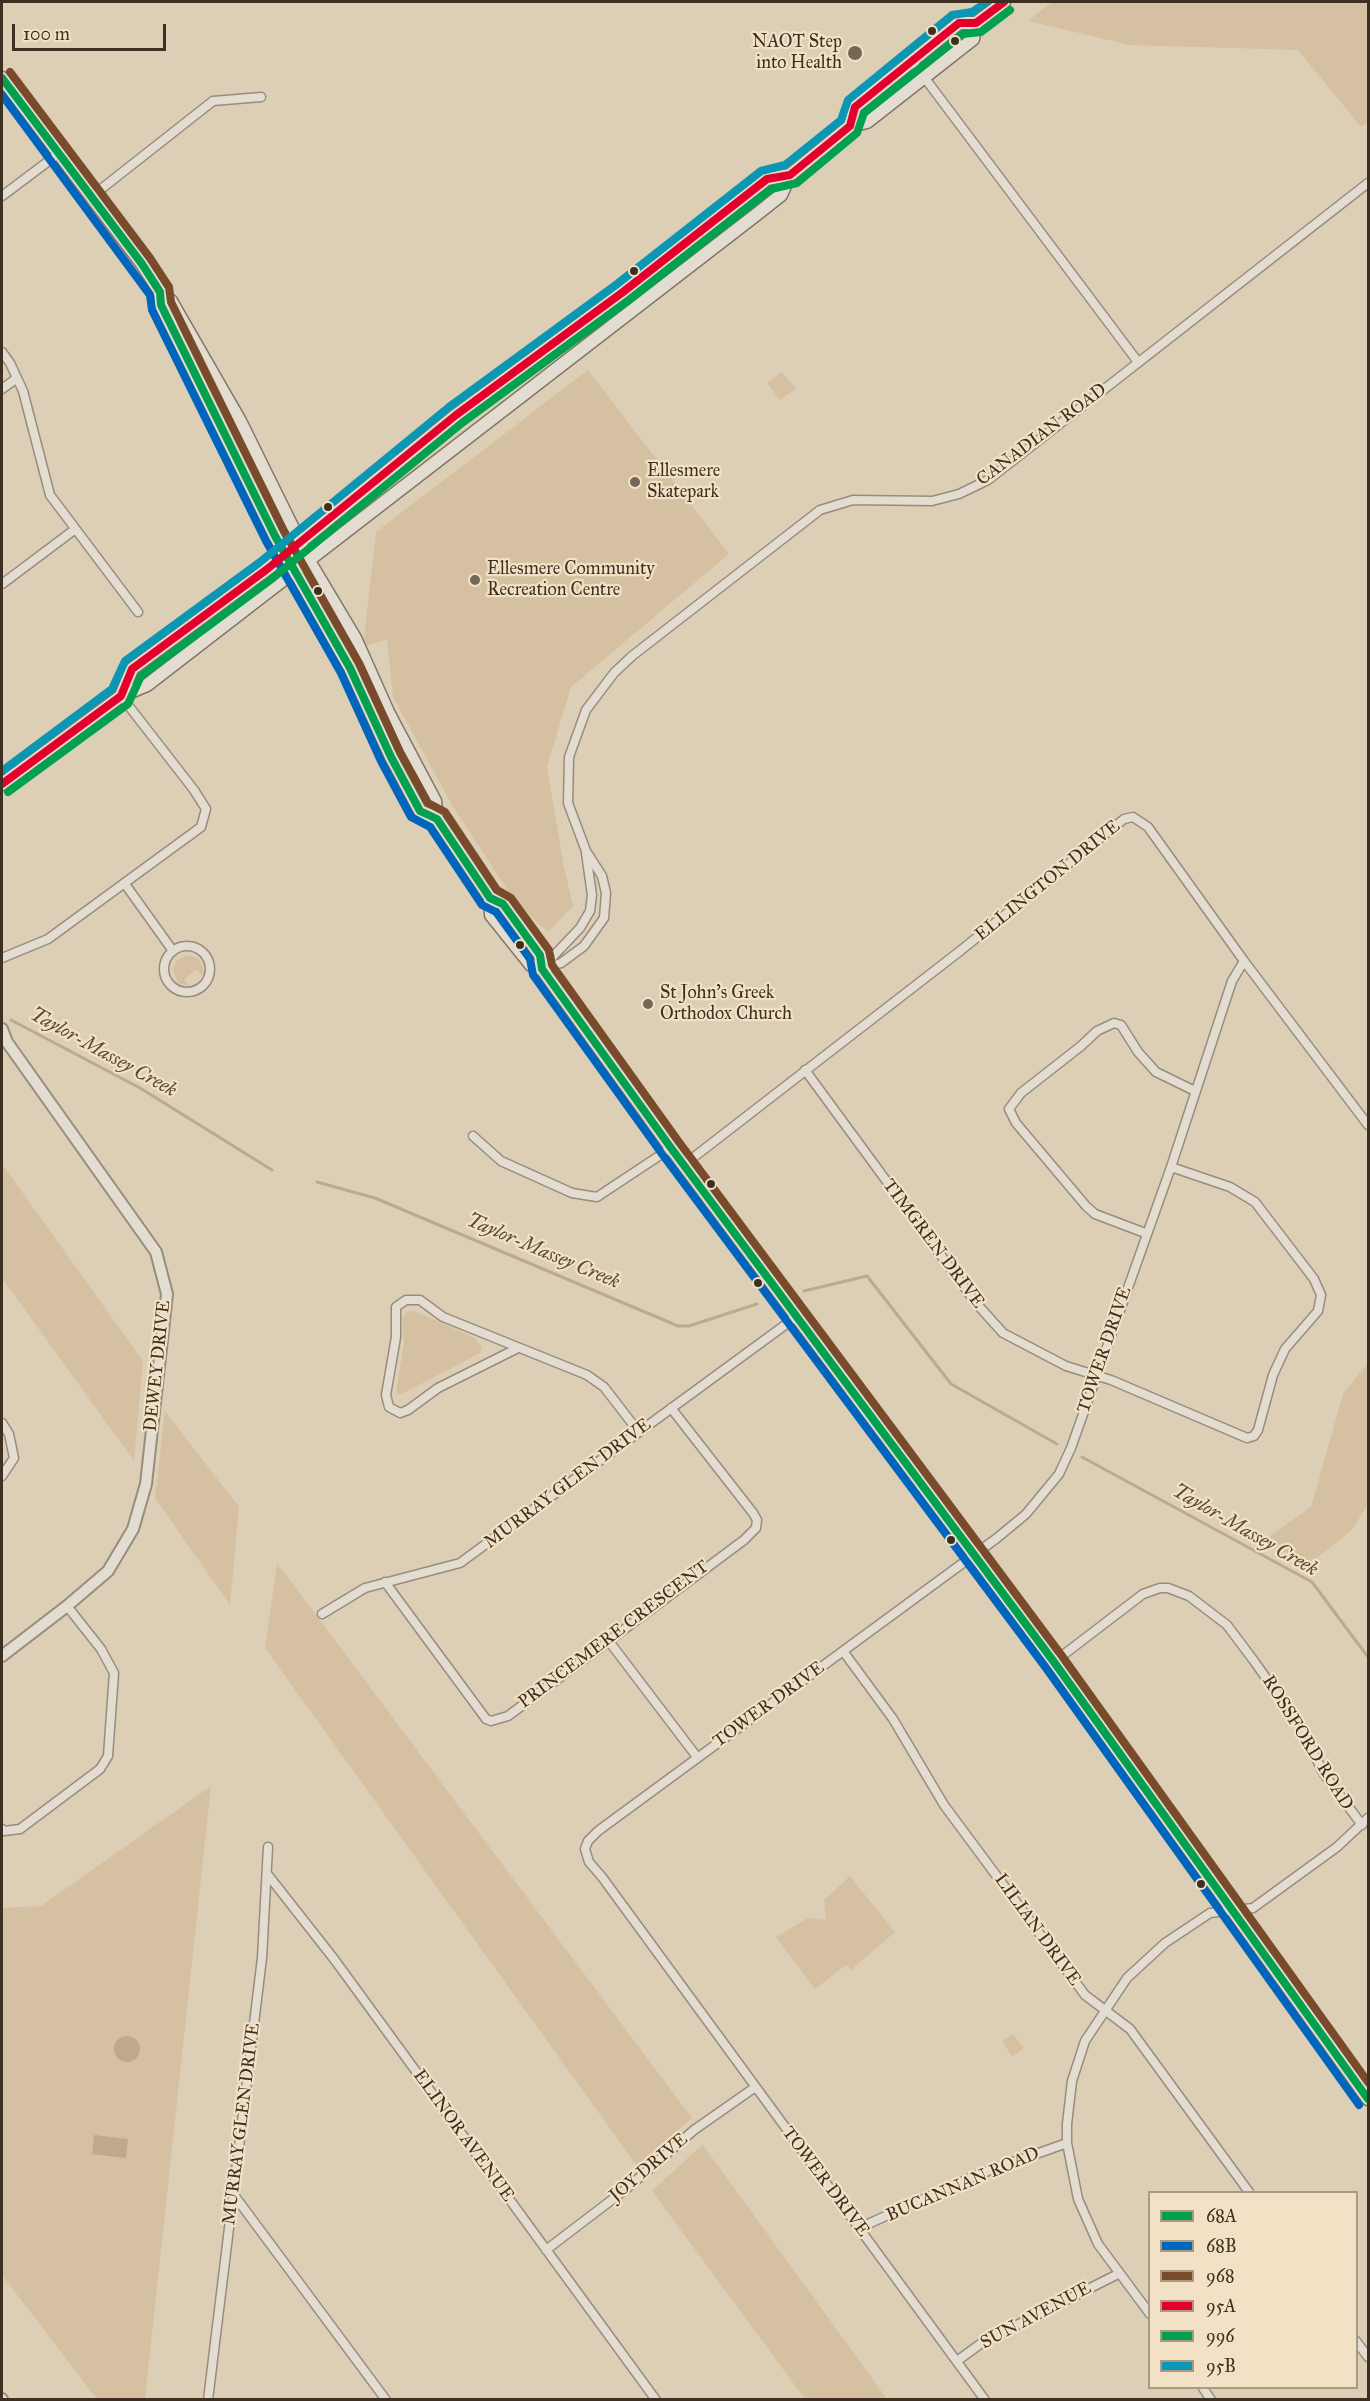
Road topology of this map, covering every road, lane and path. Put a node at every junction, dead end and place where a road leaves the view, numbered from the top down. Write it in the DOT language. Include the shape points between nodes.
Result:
graph roads {
  1 [pos="1004,2"];
  2 [pos="976,23"];
  3 [pos="912,61"];
  4 [pos="925,76"];
  5 [pos="2,78"];
  6 [pos="261,97"];
  7 [pos="850,126"];
  8 [pos="58,154"];
  9 [pos="790,176"];
  10 [pos="1368,183"];
  11 [pos="2,196"];
  12 [pos="91,197"];
  13 [pos="160,292"];
  14 [pos="623,292"];
  15 [pos="634,308"];
  16 [pos="2,352"];
  17 [pos="1138,362"];
  18 [pos="17,378"];
  19 [pos="2,389"];
  20 [pos="74,530"];
  21 [pos="299,543"];
  22 [pos="285,554"];
  23 [pos="309,561"];
  24 [pos="295,572"];
  25 [pos="2,584"];
  26 [pos="138,612"];
  27 [pos="121,696"];
  28 [pos="2,784"];
  29 [pos="437,819"];
  30 [pos="586,851"];
  31 [pos="125,884"];
  32 [pos="173,951"];
  33 [pos="2,958"];
  34 [pos="1244,961"];
  35 [pos="542,969"];
  36 [pos="2,1029"];
  37 [pos="805,1070"];
  38 [pos="1195,1090"];
  39 [pos="1368,1125"];
  40 [pos="473,1136"];
  41 [pos="671,1148"];
  42 [pos="685,1164"];
  43 [pos="1170,1167"];
  44 [pos="1145,1233"];
  45 [pos="796,1317"];
  46 [pos="518,1348"];
  47 [pos="1096,1376"];
  48 [pos="671,1408"];
  49 [pos="2,1423"];
  50 [pos="638,1431"];
  51 [pos="2,1476"];
  52 [pos="972,1555"];
  53 [pos="385,1582"];
  54 [pos="67,1606"];
  55 [pos="322,1614"];
  56 [pos="608,1640"];
  57 [pos="843,1651"];
  58 [pos="2,1656"];
  59 [pos="1054,1662"];
  60 [pos="697,1757"];
  61 [pos="1368,1818"];
  62 [pos="1362,1825"];
  63 [pos="2,1829"];
  64 [pos="268,1847"];
  65 [pos="268,1875"];
  66 [pos="1231,1911"];
  67 [pos="1104,2010"];
  68 [pos="754,2088"];
  69 [pos="1368,2099"];
  70 [pos="1067,2143"];
  71 [pos="1248,2191"];
  72 [pos="234,2195"];
  73 [pos="859,2228"];
  74 [pos="546,2250"];
  75 [pos="1118,2274"];
  76 [pos="1148,2313"];
  77 [pos="1358,2344"];
  78 [pos="1368,2357"];
  79 [pos="957,2361"];
  80 [pos="208,2400"];
  81 [pos="386,2400"];
  82 [pos="656,2400"];
  83 [pos="985,2400"];
  1 -- 2 [label="main road"];
  2 -- 3 [label="main road" via="959,24"];
  2 -- 4 [label="main road" via="973,39"];
  3 -- 4 [label="street"];
  3 -- 7 [label="main road" via="855,107"];
  4 -- 7 [label="main road" via="867,122"];
  4 -- 17 [label="street"];
  5 -- 8 [label="main road"];
  6 -- 12 [label="street" via="213,101"];
  7 -- 9 [label="main road"];
  8 -- 11 [label="street"];
  8 -- 12 [label="main road"];
  9 -- 14 [label="main road" via="767,178"];
  9 -- 15 [label="main road" via="781,195"];
  10 -- 17 [label="street, CANADIAN ROAD"];
  12 -- 13 [label="main road"];
  13 -- 21 [label="main road" via="171,301 219,383"];
  13 -- 22 [label="main road" via="165,313"];
  14 -- 15 [label="main road"];
  14 -- 21 [label="main road" via="456,415"];
  15 -- 23 [label="main road"];
  16 -- 18 [label="street"];
  17 -- 30 [label="street, CANADIAN ROAD" via="987,480 959,494 915,502 853,500 820,510 632,656 586,710 569,757 568,803"];
  18 -- 19 [label="street"];
  18 -- 20 [label="street" via="50,495"];
  20 -- 25 [label="street"];
  20 -- 26 [label="street"];
  21 -- 22 [label="main road"];
  21 -- 23 [label="main road"];
  22 -- 24 [label="main road"];
  22 -- 27 [label="main road" via="132,669"];
  23 -- 24 [label="main road"];
  23 -- 29 [label="main road" via="355,638 435,801"];
  24 -- 27 [label="main road" via="147,685"];
  24 -- 29 [label="main road" via="350,668 420,811"];
  27 -- 28 [label="main road"];
  27 -- 31 [label="street" via="206,809 201,827"];
  29 -- 35 [label="main road" via="490,898 491,915 531,965"];
  30 -- 35 [label="street, CANADIAN ROAD" via="592,895 590,911 580,928"];
  30 -- 35 [label="street, CANADIAN ROAD" via="602,876 606,893 604,918 584,946 561,963"];
  31 -- 32 [label="street"];
  31 -- 33 [label="street" via="48,939"];
  32 -- 32 [label="street" via="165,962 168,983 187,992 202,987 210,974 207,958 188,946"];
  34 -- 37 [label="street, ELLINGTON DRIVE" via="1148,827 1133,817 1124,819"];
  34 -- 38 [label="street, TOWER DRIVE" via="1232,981"];
  34 -- 39 [label="street, ELLINGTON DRIVE"];
  35 -- 41 [label="main road"];
  36 -- 54 [label="street, DEWEY DRIVE" via="156,1252 166,1294 146,1484 133,1529 108,1571"];
  37 -- 42 [label="street, ELLINGTON DRIVE"];
  37 -- 47 [label="street, TIMGREN DRIVE" via="991,1323 1041,1354"];
  38 -- 43 [label="street, TOWER DRIVE"];
  38 -- 44 [label="street" via="1156,1072 1121,1025 1114,1023 1096,1031 1021,1093 1009,1109 1016,1123 1086,1206 1095,1214"];
  40 -- 41 [label="street" via="501,1161 572,1193 597,1197"];
  41 -- 42 [label="main road"];
  42 -- 45 [label="main road"];
  43 -- 44 [label="street, TOWER DRIVE"];
  43 -- 47 [label="street, TIMGREN DRIVE" via="1230,1187 1255,1202 1314,1280 1321,1295 1318,1311 1285,1349 1254,1436 1247,1438"];
  44 -- 47 [label="street, TOWER DRIVE"];
  45 -- 48 [label="street, MURRAY GLEN DRIVE"];
  45 -- 52 [label="main road"];
  46 -- 46 [label="street" via="443,1317 420,1300 402,1302 395,1314 396,1337 386,1395 389,1407 400,1413 408,1410 438,1388"];
  46 -- 50 [label="street" via="587,1375 604,1387"];
  47 -- 52 [label="street, TOWER DRIVE" via="1061,1470 1026,1514"];
  48 -- 50 [label="street, MURRAY GLEN DRIVE"];
  48 -- 56 [label="street, PRINCEMERE CRESCENT" via="753,1513 756,1528"];
  49 -- 51 [label="street" via="9,1434 14,1458"];
  50 -- 53 [label="street, MURRAY GLEN DRIVE" via="460,1563"];
  52 -- 57 [label="street, TOWER DRIVE"];
  52 -- 59 [label="main road"];
  53 -- 55 [label="street, MURRAY GLEN DRIVE" via="365,1588"];
  53 -- 56 [label="street, PRINCEMERE CRESCENT" via="491,1721 508,1716"];
  54 -- 58 [label="street, DEWEY DRIVE"];
  54 -- 63 [label="street" via="101,1648 114,1673 108,1756 100,1769 20,1829"];
  56 -- 60 [label="street"];
  57 -- 60 [label="street, TOWER DRIVE"];
  57 -- 67 [label="street, LILIAN DRIVE" via="894,1719 945,1805 1085,1995"];
  59 -- 62 [label="street, ROSSFORD ROAD" via="1143,1594 1168,1588 1189,1596 1227,1625 1300,1726 1324,1774"];
  59 -- 66 [label="main road"];
  60 -- 68 [label="street, TOWER DRIVE" via="591,1837 585,1852"];
  61 -- 62 [label="street"];
  62 -- 66 [label="street" via="1253,1908"];
  64 -- 65 [label="street, MURRAY GLEN DRIVE"];
  65 -- 72 [label="street, MURRAY GLEN DRIVE"];
  65 -- 74 [label="street, ELINOR AVENUE"];
  66 -- 67 [label="street" via="1210,1913 1165,1943 1127,1978"];
  66 -- 69 [label="main road"];
  67 -- 70 [label="street" via="1085,2041 1072,2081"];
  67 -- 71 [label="street, LILIAN DRIVE" via="1130,2029"];
  68 -- 73 [label="street, TOWER DRIVE"];
  68 -- 74 [label="street, JOY DRIVE" via="694,2130 626,2189"];
  70 -- 73 [label="street, BUCANNAN ROAD" via="977,2175"];
  70 -- 75 [label="street" via="1084,2216"];
  72 -- 80 [label="street, MURRAY GLEN DRIVE"];
  72 -- 81 [label="street"];
  73 -- 79 [label="street, TOWER DRIVE"];
  74 -- 82 [label="street, ELINOR AVENUE"];
  75 -- 76 [label="street"];
  75 -- 79 [label="street, SUN AVENUE" via="983,2342"];
  77 -- 78 [label="street"];
  79 -- 83 [label="street, TOWER DRIVE"];
}
